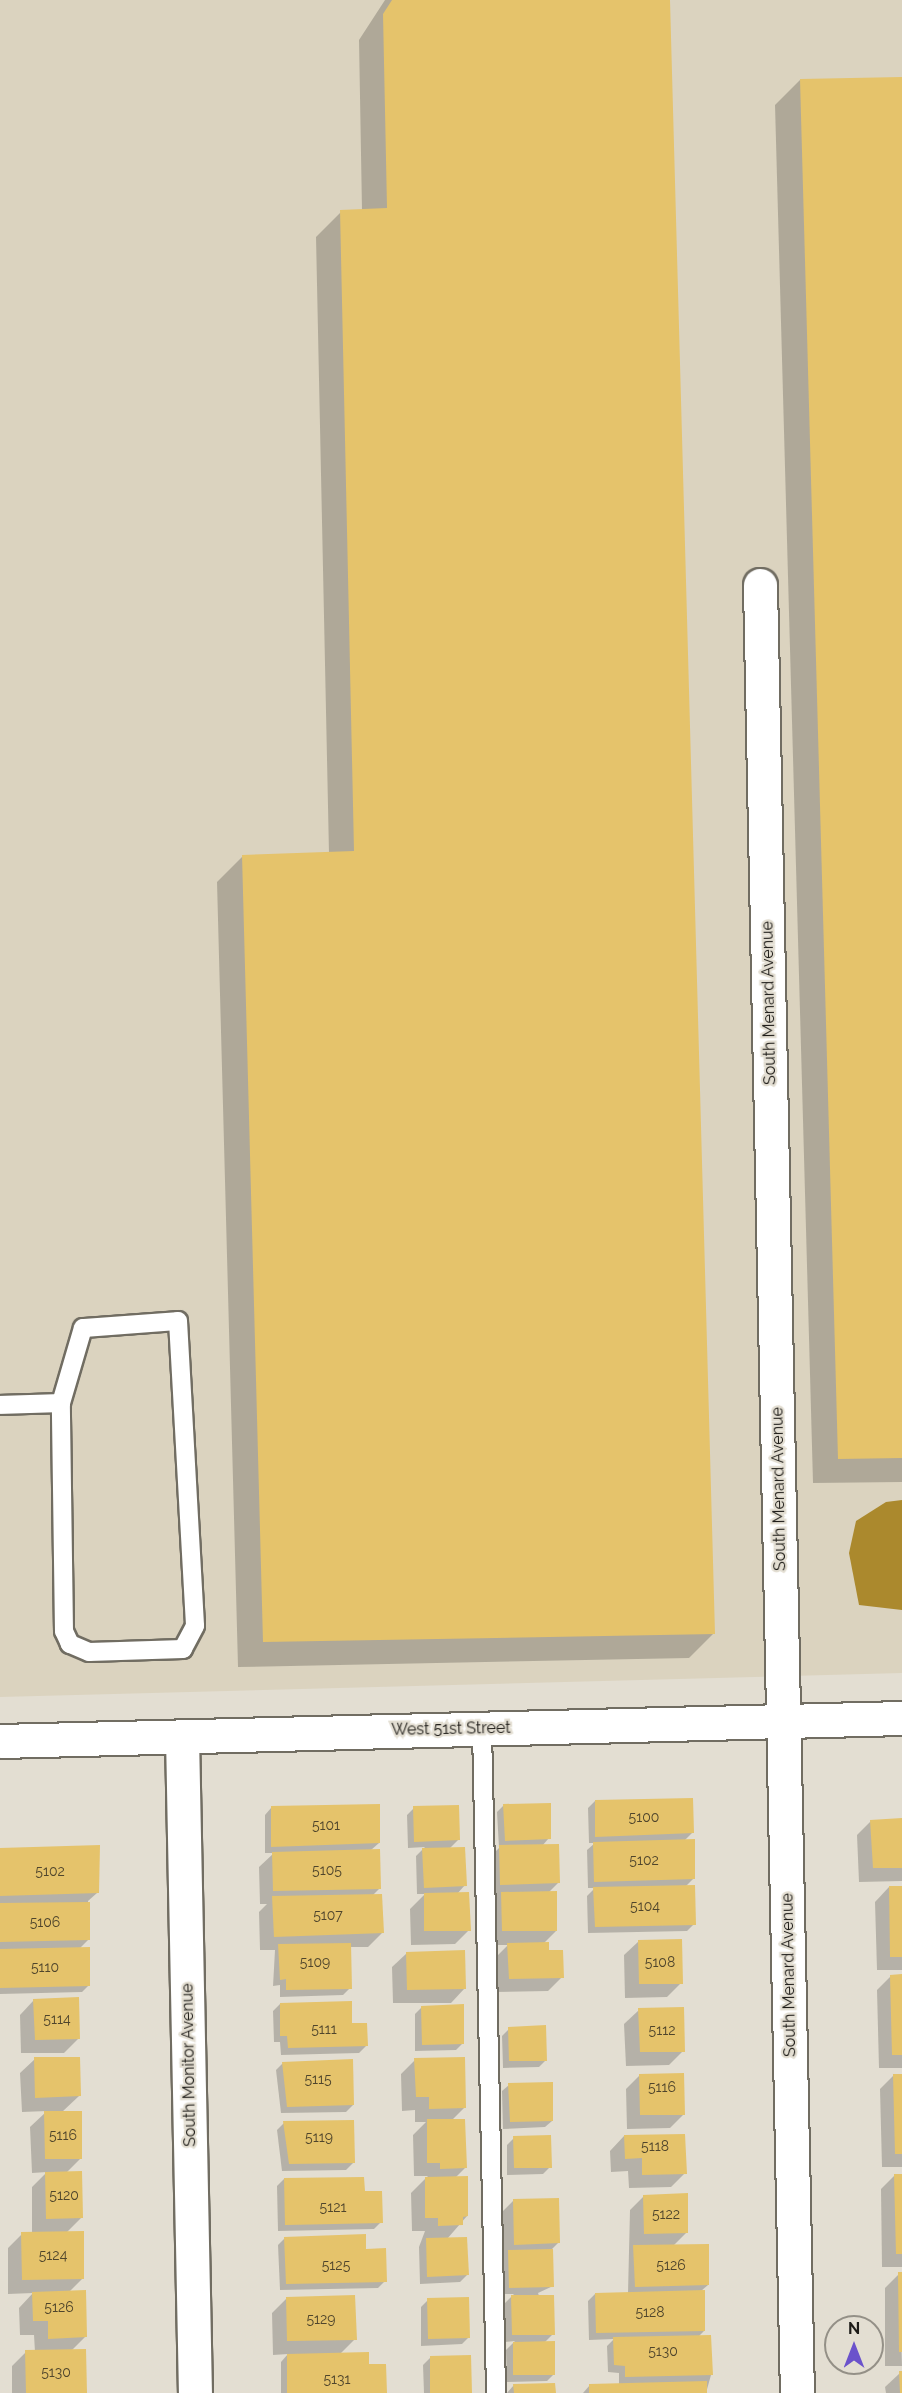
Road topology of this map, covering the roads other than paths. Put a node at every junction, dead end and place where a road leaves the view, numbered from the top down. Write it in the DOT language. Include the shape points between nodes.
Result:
graph roads {
  1 [pos="760,585"];
  2 [pos="62,1403"];
  3 [pos="0,1405"];
  4 [pos="902,1718"];
  5 [pos="784,1721"];
  6 [pos="482,1728"];
  7 [pos="182,1736"];
  8 [pos="0,1741"];
  9 [pos="195,2393"];
  10 [pos="496,2393"];
  11 [pos="797,2393"];
  1 -- 5 [label="street, South Menard Avenue"];
  2 -- 2 [label="lane" via="64,1631 70,1644 89,1652 183,1650 195,1626 178,1321 83,1328"];
  2 -- 3 [label="lane"];
  4 -- 5 [label="street, West 51st Street"];
  5 -- 6 [label="street, West 51st Street"];
  5 -- 11 [label="street, South Menard Avenue"];
  6 -- 7 [label="street, West 51st Street"];
  6 -- 10 [label="lane"];
  7 -- 8 [label="street, West 51st Street"];
  7 -- 9 [label="street, South Monitor Avenue"];
}
